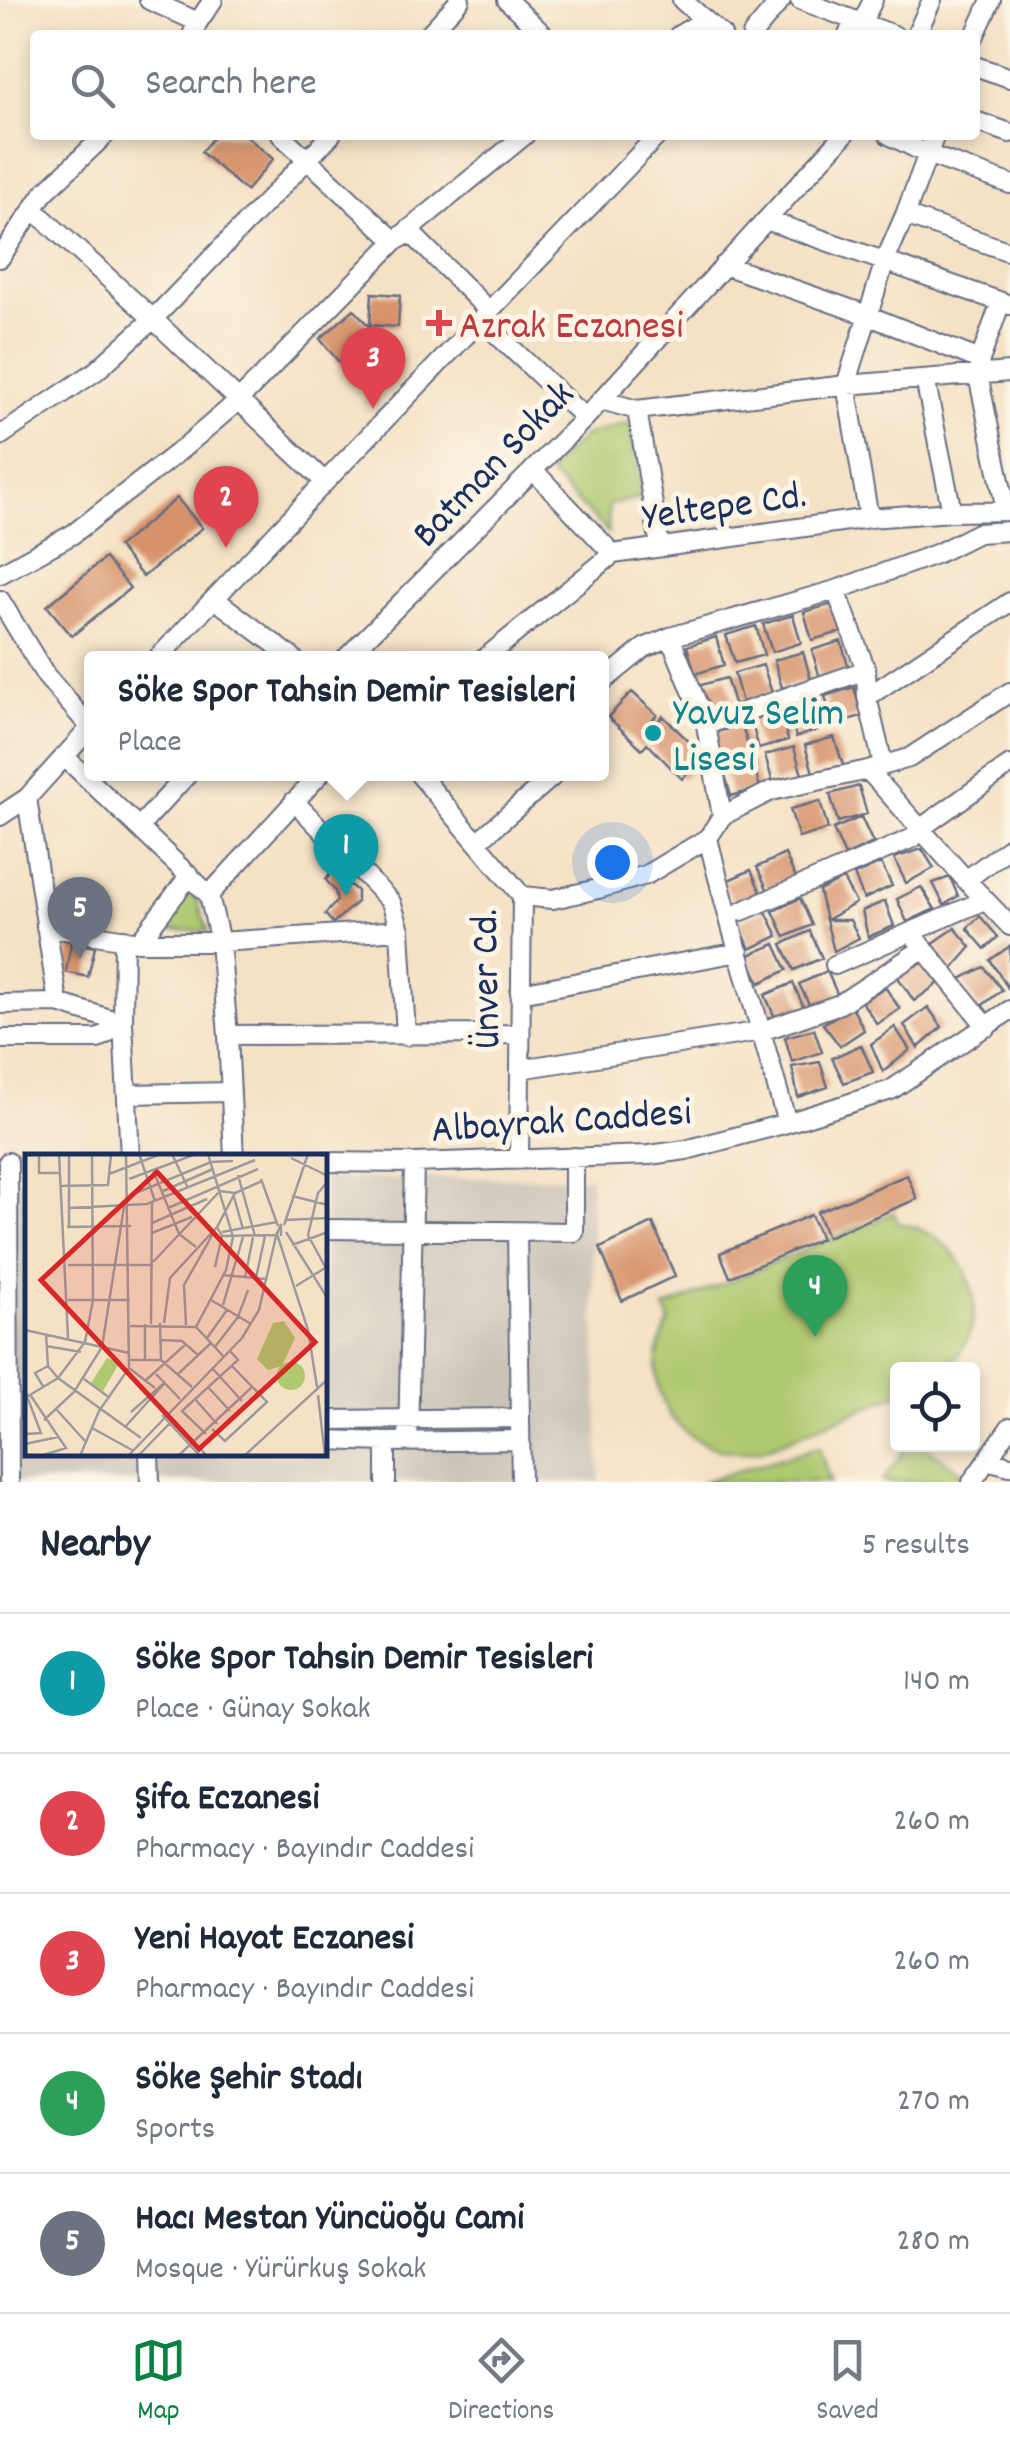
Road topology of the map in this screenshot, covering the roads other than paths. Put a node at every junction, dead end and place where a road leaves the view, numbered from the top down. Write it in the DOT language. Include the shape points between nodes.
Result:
graph roads {
  1 [pos="149,0"];
  2 [pos="213,0"];
  3 [pos="460,0"];
  4 [pos="507,0"];
  5 [pos="682,0"];
  6 [pos="781,0"];
  7 [pos="800,0"];
  8 [pos="872,0"];
  9 [pos="932,0"];
  10 [pos="991,0"];
  11 [pos="705,20"];
  12 [pos="195,28"];
  13 [pos="855,29"];
  14 [pos="433,30"];
  15 [pos="539,30"];
  16 [pos="688,30"];
  17 [pos="716,30"];
  18 [pos="756,30"];
  19 [pos="918,30"];
  20 [pos="976,30"];
  21 [pos="980,68"];
  22 [pos="1010,78"];
  23 [pos="980,123"];
  24 [pos="1010,133"];
  25 [pos="100,140"];
  26 [pos="287,140"];
  27 [pos="326,140"];
  28 [pos="519,140"];
  29 [pos="651,140"];
  30 [pos="839,140"];
  31 [pos="898,140"];
  32 [pos="932,140"];
  33 [pos="927,154"];
  34 [pos="308,159"];
  35 [pos="1010,184"];
  36 [pos="34,210"];
  37 [pos="905,215"];
  38 [pos="766,220"];
  39 [pos="395,240"];
  40 [pos="1010,252"];
  41 [pos="0,258"];
  42 [pos="885,262"];
  43 [pos="724,265"];
  44 [pos="1005,304"];
  45 [pos="490,311"];
  46 [pos="867,316"];
  47 [pos="153,319"];
  48 [pos="979,367"];
  49 [pos="1010,372"];
  50 [pos="925,380"];
  51 [pos="846,385"];
  52 [pos="238,400"];
  53 [pos="601,400"];
  54 [pos="637,410"];
  55 [pos="585,418"];
  56 [pos="0,436"];
  57 [pos="533,470"];
  58 [pos="325,482"];
  59 [pos="1008,510"];
  60 [pos="952,512"];
  61 [pos="869,518"];
  62 [pos="1010,531"];
  63 [pos="660,546"];
  64 [pos="613,554"];
  65 [pos="0,574"];
  66 [pos="836,590"];
  67 [pos="0,600"];
  68 [pos="216,600"];
  69 [pos="1010,602"];
  70 [pos="670,638"];
  71 [pos="165,651"];
  72 [pos="284,651"];
  73 [pos="353,651"];
  74 [pos="494,651"];
  75 [pos="866,670"];
  76 [pos="609,677"];
  77 [pos="1010,692"];
  78 [pos="867,696"];
  79 [pos="84,719"];
  80 [pos="706,724"];
  81 [pos="84,735"];
  82 [pos="64,756"];
  83 [pos="1010,766"];
  84 [pos="876,767"];
  85 [pos="84,775"];
  86 [pos="90,781"];
  87 [pos="182,781"];
  88 [pos="313,781"];
  89 [pos="424,781"];
  90 [pos="546,781"];
  91 [pos="27,798"];
  92 [pos="294,801"];
  93 [pos="0,816"];
  94 [pos="722,816"];
  95 [pos="139,827"];
  96 [pos="921,828"];
  97 [pos="708,838"];
  98 [pos="477,842"];
  99 [pos="1010,848"];
  100 [pos="190,875"];
  101 [pos="966,880"];
  102 [pos="209,895"];
  103 [pos="522,896"];
  104 [pos="985,900"];
  105 [pos="742,911"];
  106 [pos="46,926"];
  107 [pos="1010,926"];
  108 [pos="400,930"];
  109 [pos="910,932"];
  110 [pos="131,941"];
  111 [pos="220,942"];
  112 [pos="924,948"];
  113 [pos="739,952"];
  114 [pos="835,964"];
  115 [pos="520,993"];
  116 [pos="58,1002"];
  117 [pos="0,1004"];
  118 [pos="1010,1010"];
  119 [pos="123,1023"];
  120 [pos="987,1026"];
  121 [pos="762,1031"];
  122 [pos="520,1034"];
  123 [pos="228,1035"];
  124 [pos="406,1036"];
  125 [pos="0,1039"];
  126 [pos="520,1069"];
  127 [pos="231,1092"];
  128 [pos="127,1094"];
  129 [pos="787,1123"];
  130 [pos="130,1154"];
  131 [pos="234,1154"];
  132 [pos="574,1158"];
  133 [pos="520,1159"];
  134 [pos="12,1162"];
  135 [pos="328,1162"];
  136 [pos="414,1164"];
  137 [pos="328,1229"];
  138 [pos="413,1230"];
  139 [pos="517,1232"];
  140 [pos="409,1418"];
  141 [pos="520,1418"];
  142 [pos="328,1420"];
  143 [pos="12,1421"];
  144 [pos="1010,1427"];
  145 [pos="328,1440"];
  146 [pos="520,1440"];
  147 [pos="12,1442"];
  148 [pos="386,1442"];
  149 [pos="408,1442"];
  150 [pos="149,1457"];
  151 [pos="987,1460"];
  152 [pos="1010,1466"];
  153 [pos="9,1482"];
  154 [pos="150,1482"];
  155 [pos="386,1482"];
  156 [pos="521,1482"];
  157 [pos="972,1482"];
  1 -- 12 [label="street"];
  2 -- 12 [label="street"];
  3 -- 14 [label="street"];
  4 -- 15 [label="street"];
  5 -- 11 [label="street"];
  6 -- 18 [label="street"];
  7 -- 13 [label="street"];
  8 -- 13 [label="street"];
  9 -- 19 [label="street"];
  10 -- 20 [label="street"];
  11 -- 16 [label="street"];
  11 -- 17 [label="street"];
  21 -- 22 [label="street"];
  23 -- 24 [label="street"];
  25 -- 36 [label="street"];
  26 -- 34 [label="street"];
  27 -- 34 [label="street"];
  28 -- 39 [label="street"];
  29 -- 45 [label="street"];
  30 -- 38 [label="street, Batman Sokak"];
  31 -- 33 [label="street"];
  32 -- 33 [label="street"];
  33 -- 35 [label="street"];
  33 -- 37 [label="street"];
  34 -- 39 [label="street"];
  34 -- 47 [label="street"];
  36 -- 41 [label="street"];
  36 -- 47 [label="street"];
  37 -- 40 [label="street"];
  37 -- 42 [label="street"];
  38 -- 42 [label="street"];
  38 -- 43 [label="street, Batman Sokak"];
  39 -- 45 [label="street" via="411,233"];
  39 -- 52 [label="street"];
  42 -- 44 [label="street"];
  42 -- 46 [label="street"];
  43 -- 46 [label="street"];
  43 -- 53 [label="street, Batman Sokak"];
  44 -- 48 [label="street"];
  45 -- 55 [label="street" via="487,325"];
  45 -- 58 [label="street"];
  46 -- 48 [label="street"];
  46 -- 51 [label="street"];
  47 -- 52 [label="street"];
  47 -- 56 [label="street" via="96,370"];
  48 -- 49 [label="street"];
  48 -- 50 [label="street"];
  48 -- 59 [label="street"];
  50 -- 51 [label="street"];
  50 -- 60 [label="street"];
  51 -- 54 [label="street"];
  51 -- 61 [label="street"];
  52 -- 58 [label="street"];
  52 -- 65 [label="street" via="73,534"];
  53 -- 54 [label="street"];
  53 -- 55 [label="street, Batman Sokak"];
  54 -- 63 [label="street"];
  55 -- 57 [label="street, Batman Sokak"];
  57 -- 64 [label="street"];
  57 -- 73 [label="street, Batman Sokak"];
  58 -- 68 [label="street"];
  59 -- 60 [label="street, Yeltepe Cd."];
  60 -- 61 [label="street, Yeltepe Cd."];
  61 -- 63 [label="street, Yeltepe Cd."];
  62 -- 66 [label="street" via="978,533"];
  63 -- 64 [label="street, Yeltepe Cd."];
  64 -- 74 [label="street, Yeltepe Cd."];
  66 -- 70 [label="street"];
  66 -- 75 [label="street"];
  67 -- 79 [label="street" via="46,676"];
  68 -- 71 [label="street"];
  68 -- 72 [label="street"];
  69 -- 78 [label="street"];
  70 -- 76 [label="street" via="644,648"];
  70 -- 80 [label="street"];
  75 -- 78 [label="street"];
  75 -- 80 [label="street"];
  77 -- 84 [label="street" via="909,758"];
  78 -- 84 [label="street"];
  80 -- 94 [label="street"];
  81 -- 82 [label="street"];
  82 -- 85 [label="street"];
  82 -- 91 [label="street"];
  83 -- 96 [label="street"];
  84 -- 94 [label="street" via="771,792"];
  84 -- 96 [label="street"];
  86 -- 95 [label="street"];
  87 -- 95 [label="street"];
  88 -- 92 [label="street"];
  89 -- 98 [label="street, Ünver Cd."];
  90 -- 98 [label="street"];
  91 -- 93 [label="street"];
  91 -- 106 [label="street"];
  92 -- 102 [label="street"];
  92 -- 108 [label="street" via="391,902"];
  94 -- 97 [label="street"];
  95 -- 100 [label="street"];
  96 -- 101 [label="street"];
  96 -- 105 [label="street" via="913,838"];
  97 -- 103 [label="street" via="646,875 552,899"];
  97 -- 113 [label="street"];
  98 -- 103 [label="street, Ünver Cd."];
  99 -- 101 [label="street"];
  100 -- 102 [label="street"];
  100 -- 110 [label="street"];
  101 -- 104 [label="street"];
  102 -- 111 [label="street"];
  103 -- 115 [label="street, Ünver Cd."];
  104 -- 107 [label="street"];
  104 -- 109 [label="street"];
  106 -- 110 [label="street"];
  106 -- 116 [label="street"];
  108 -- 111 [label="street"];
  108 -- 124 [label="street"];
  109 -- 112 [label="street"];
  109 -- 114 [label="street"];
  110 -- 111 [label="street"];
  110 -- 119 [label="street"];
  111 -- 123 [label="street"];
  112 -- 120 [label="street"];
  112 -- 121 [label="street" via="840,1004"];
  113 -- 115 [label="street"];
  113 -- 121 [label="street"];
  115 -- 122 [label="street, Ünver Cd."];
  116 -- 117 [label="street"];
  116 -- 119 [label="street"];
  118 -- 120 [label="street, Albayrak Caddesi"];
  119 -- 125 [label="street" via="98,1038"];
  119 -- 128 [label="street"];
  120 -- 129 [label="street, Albayrak Caddesi" via="891,1090"];
  121 -- 126 [label="street"];
  121 -- 129 [label="street"];
  122 -- 124 [label="street"];
  122 -- 126 [label="street, Ünver Cd."];
  123 -- 124 [label="street"];
  123 -- 127 [label="street"];
  126 -- 133 [label="street, Ünver Cd."];
  127 -- 128 [label="street"];
  127 -- 131 [label="street"];
  128 -- 130 [label="street"];
  129 -- 132 [label="street, Albayrak Caddesi" via="686,1150"];
  132 -- 133 [label="street, Albayrak Caddesi"];
  132 -- 139 [label="street" via="574,1232"];
  133 -- 136 [label="street, Albayrak Caddesi"];
  134 -- 143 [label="street"];
  135 -- 136 [label="street, Albayrak Caddesi"];
  136 -- 138 [label="street"];
  137 -- 138 [label="street"];
  138 -- 139 [label="street"];
  138 -- 140 [label="street"];
  139 -- 141 [label="street"];
  140 -- 141 [label="street"];
  140 -- 142 [label="street"];
  140 -- 149 [label="street"];
  141 -- 146 [label="street"];
  143 -- 147 [label="street"];
  144 -- 151 [label="street"];
  145 -- 148 [label="street"];
  146 -- 149 [label="street"];
  146 -- 156 [label="street"];
  147 -- 153 [label="street"];
  148 -- 149 [label="street"];
  148 -- 155 [label="street"];
  150 -- 154 [label="street"];
  151 -- 152 [label="street"];
  151 -- 157 [label="street"];
}
